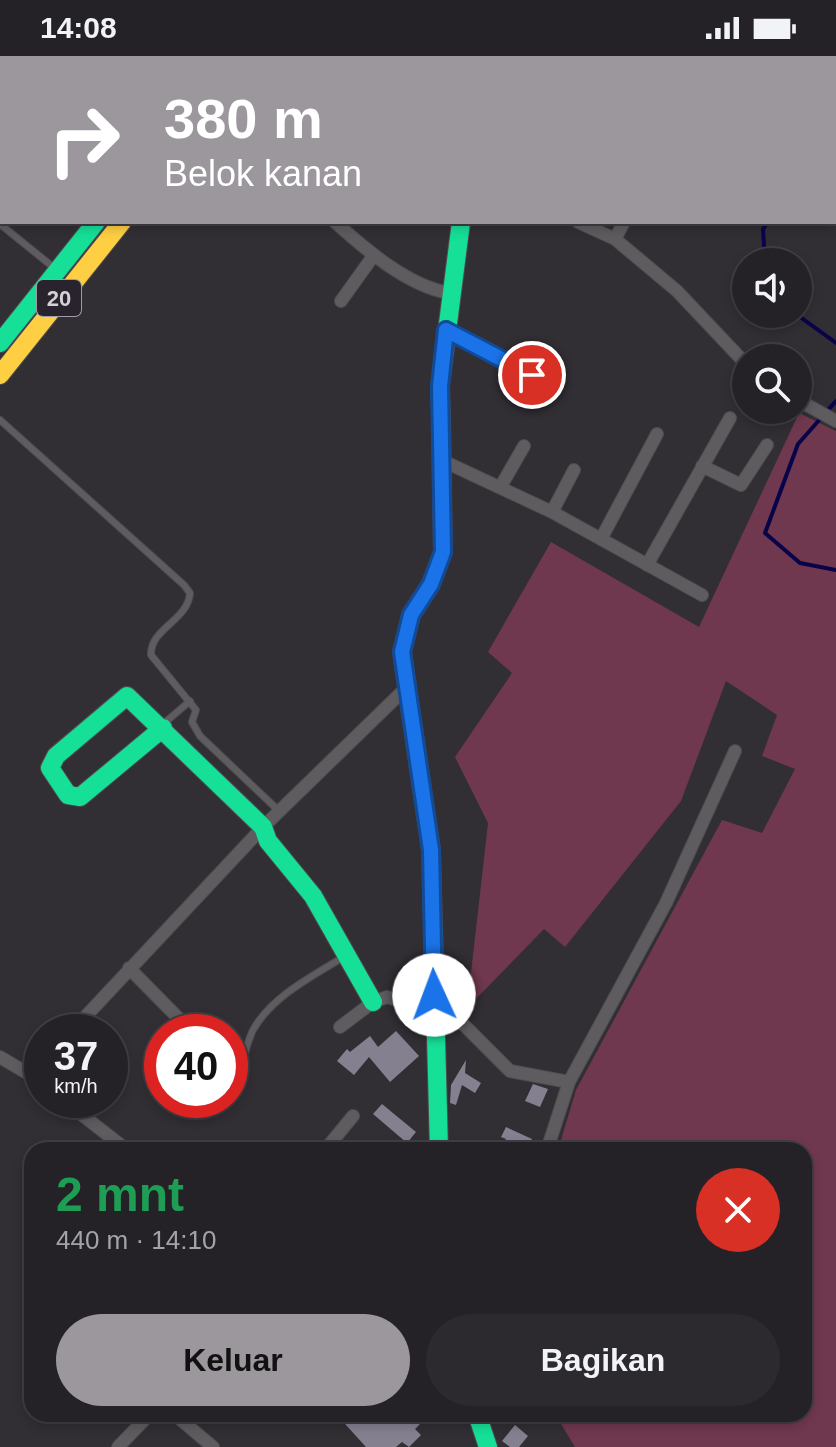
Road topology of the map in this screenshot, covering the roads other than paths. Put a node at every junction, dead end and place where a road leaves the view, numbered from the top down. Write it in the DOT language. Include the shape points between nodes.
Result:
graph roads {
  1 [pos="0,224"];
  2 [pos="94,224"];
  3 [pos="120,224"];
  4 [pos="337,224"];
  5 [pos="461,224"];
  6 [pos="582,224"];
  7 [pos="623,224"];
  8 [pos="615,239"];
  9 [pos="374,255"];
  10 [pos="56,269"];
  11 [pos="449,293"];
  12 [pos="341,301"];
  13 [pos="446,330"];
  14 [pos="0,343"];
  15 [pos="732,349"];
  16 [pos="0,375"];
  17 [pos="532,375"];
  18 [pos="812,407"];
  19 [pos="730,418"];
  20 [pos="0,420"];
  21 [pos="836,421"];
  22 [pos="657,434"];
  23 [pos="767,445"];
  24 [pos="524,446"];
  25 [pos="441,460"];
  26 [pos="702,466"];
  27 [pos="574,470"];
  28 [pos="501,486"];
  29 [pos="552,512"];
  30 [pos="601,539"];
  31 [pos="647,565"];
  32 [pos="702,595"];
  33 [pos="406,688"];
  34 [pos="190,701"];
  35 [pos="162,727"];
  36 [pos="735,751"];
  37 [pos="279,811"];
  38 [pos="263,827"];
  39 [pos="348,955"];
  40 [pos="129,968"];
  41 [pos="434,995"];
  42 [pos="373,1002"];
  43 [pos="87,1014"];
  44 [pos="174,1014"];
  45 [pos="340,1027"];
  46 [pos="248,1051"];
  47 [pos="0,1057"];
  48 [pos="24,1072"];
  49 [pos="569,1082"];
  50 [pos="353,1116"];
  51 [pos="86,1118"];
  52 [pos="117,1142"];
  53 [pos="332,1142"];
  54 [pos="439,1142"];
  55 [pos="550,1142"];
  56 [pos="142,1422"];
  57 [pos="183,1422"];
  58 [pos="480,1422"];
  59 [pos="118,1447"];
  60 [pos="213,1447"];
  61 [pos="488,1447"];
  1 -- 10 [label="lane"];
  2 -- 10 [label="main road, 20"];
  3 -- 16 [label="main road, 20"];
  4 -- 9 [label="street"];
  5 -- 11 [label="main road"];
  6 -- 8 [label="street"];
  7 -- 8 [label="street"];
  8 -- 15 [label="street" via="677,291"];
  9 -- 11 [label="street"];
  9 -- 12 [label="street"];
  10 -- 14 [label="main road, 20"];
  11 -- 13 [label="main road"];
  13 -- 17 [label="street"];
  13 -- 25 [label="main road"];
  18 -- 21 [label="street"];
  19 -- 26 [label="street"];
  20 -- 34 [label="lane" via="190,593 182,614 150,646 151,655"];
  22 -- 30 [label="street"];
  23 -- 26 [label="street" via="741,485"];
  24 -- 28 [label="street"];
  25 -- 28 [label="street"];
  25 -- 33 [label="main road" via="443,552 405,632"];
  26 -- 31 [label="street"];
  27 -- 29 [label="street"];
  28 -- 29 [label="street"];
  29 -- 30 [label="street"];
  30 -- 31 [label="street"];
  31 -- 32 [label="street"];
  33 -- 37 [label="street"];
  33 -- 41 [label="main road" via="431,850"];
  34 -- 35 [label="lane"];
  34 -- 37 [label="lane" via="200,736"];
  35 -- 35 [label="main road" via="80,797 68,795 50,768 56,756 125,696"];
  35 -- 38 [label="main road"];
  36 -- 49 [label="street" via="666,903"];
  37 -- 38 [label="street"];
  38 -- 39 [label="main road"];
  38 -- 40 [label="street"];
  39 -- 42 [label="main road"];
  39 -- 46 [label="lane" via="264,1015 251,1033"];
  40 -- 43 [label="street"];
  40 -- 44 [label="street"];
  41 -- 42 [label="street"];
  41 -- 49 [label="street" via="510,1071"];
  41 -- 54 [label="main road"];
  42 -- 45 [label="street"];
  47 -- 48 [label="street"];
  49 -- 55 [label="street"];
  50 -- 53 [label="street"];
  51 -- 52 [label="street"];
  56 -- 59 [label="street"];
  57 -- 60 [label="street"];
  58 -- 61 [label="main road"];
}
